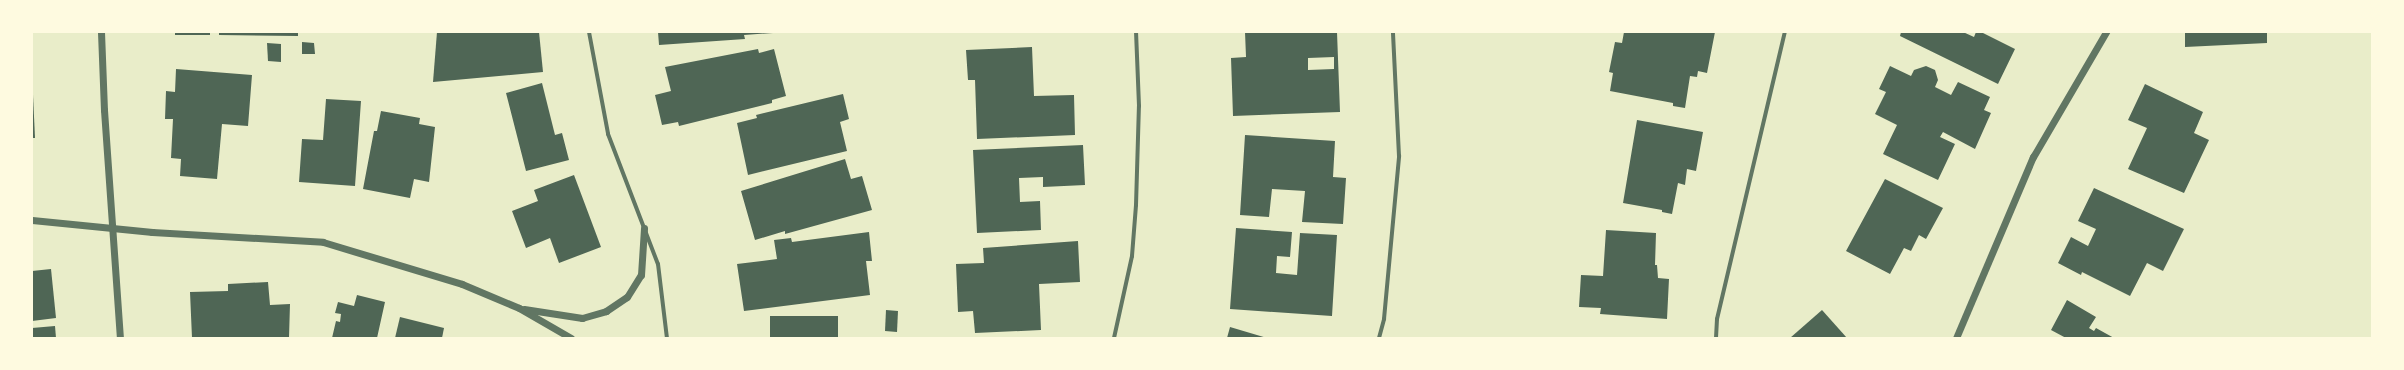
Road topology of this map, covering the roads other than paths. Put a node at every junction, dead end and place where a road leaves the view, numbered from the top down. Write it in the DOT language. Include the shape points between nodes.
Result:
graph roads {
  1 [pos="101,32"];
  2 [pos="589,32"];
  3 [pos="1136,32"];
  4 [pos="1393,32"];
  5 [pos="1785,32"];
  6 [pos="2106,32"];
  7 [pos="32,220"];
  8 [pos="644,228"];
  9 [pos="114,229"];
  10 [pos="519,308"];
  11 [pos="120,338"];
  12 [pos="571,338"];
  13 [pos="667,338"];
  14 [pos="1114,338"];
  15 [pos="1379,338"];
  16 [pos="1716,338"];
  17 [pos="1956,338"];
  1 -- 9 [label="street" via="104,110"];
  2 -- 8 [label="street" via="608,134"];
  3 -- 14 [label="street" via="1139,106 1136,205 1132,256"];
  4 -- 15 [label="street" via="1399,156 1384,319"];
  5 -- 16 [label="street" via="1717,319"];
  6 -- 17 [label="street" via="2033,157"];
  7 -- 9 [label="street"];
  8 -- 10 [label="street" via="641,275 627,297 606,311 582,318"];
  8 -- 13 [label="street" via="658,264"];
  9 -- 10 [label="street" via="324,242 462,284"];
  9 -- 11 [label="street"];
  10 -- 12 [label="street"];
}
